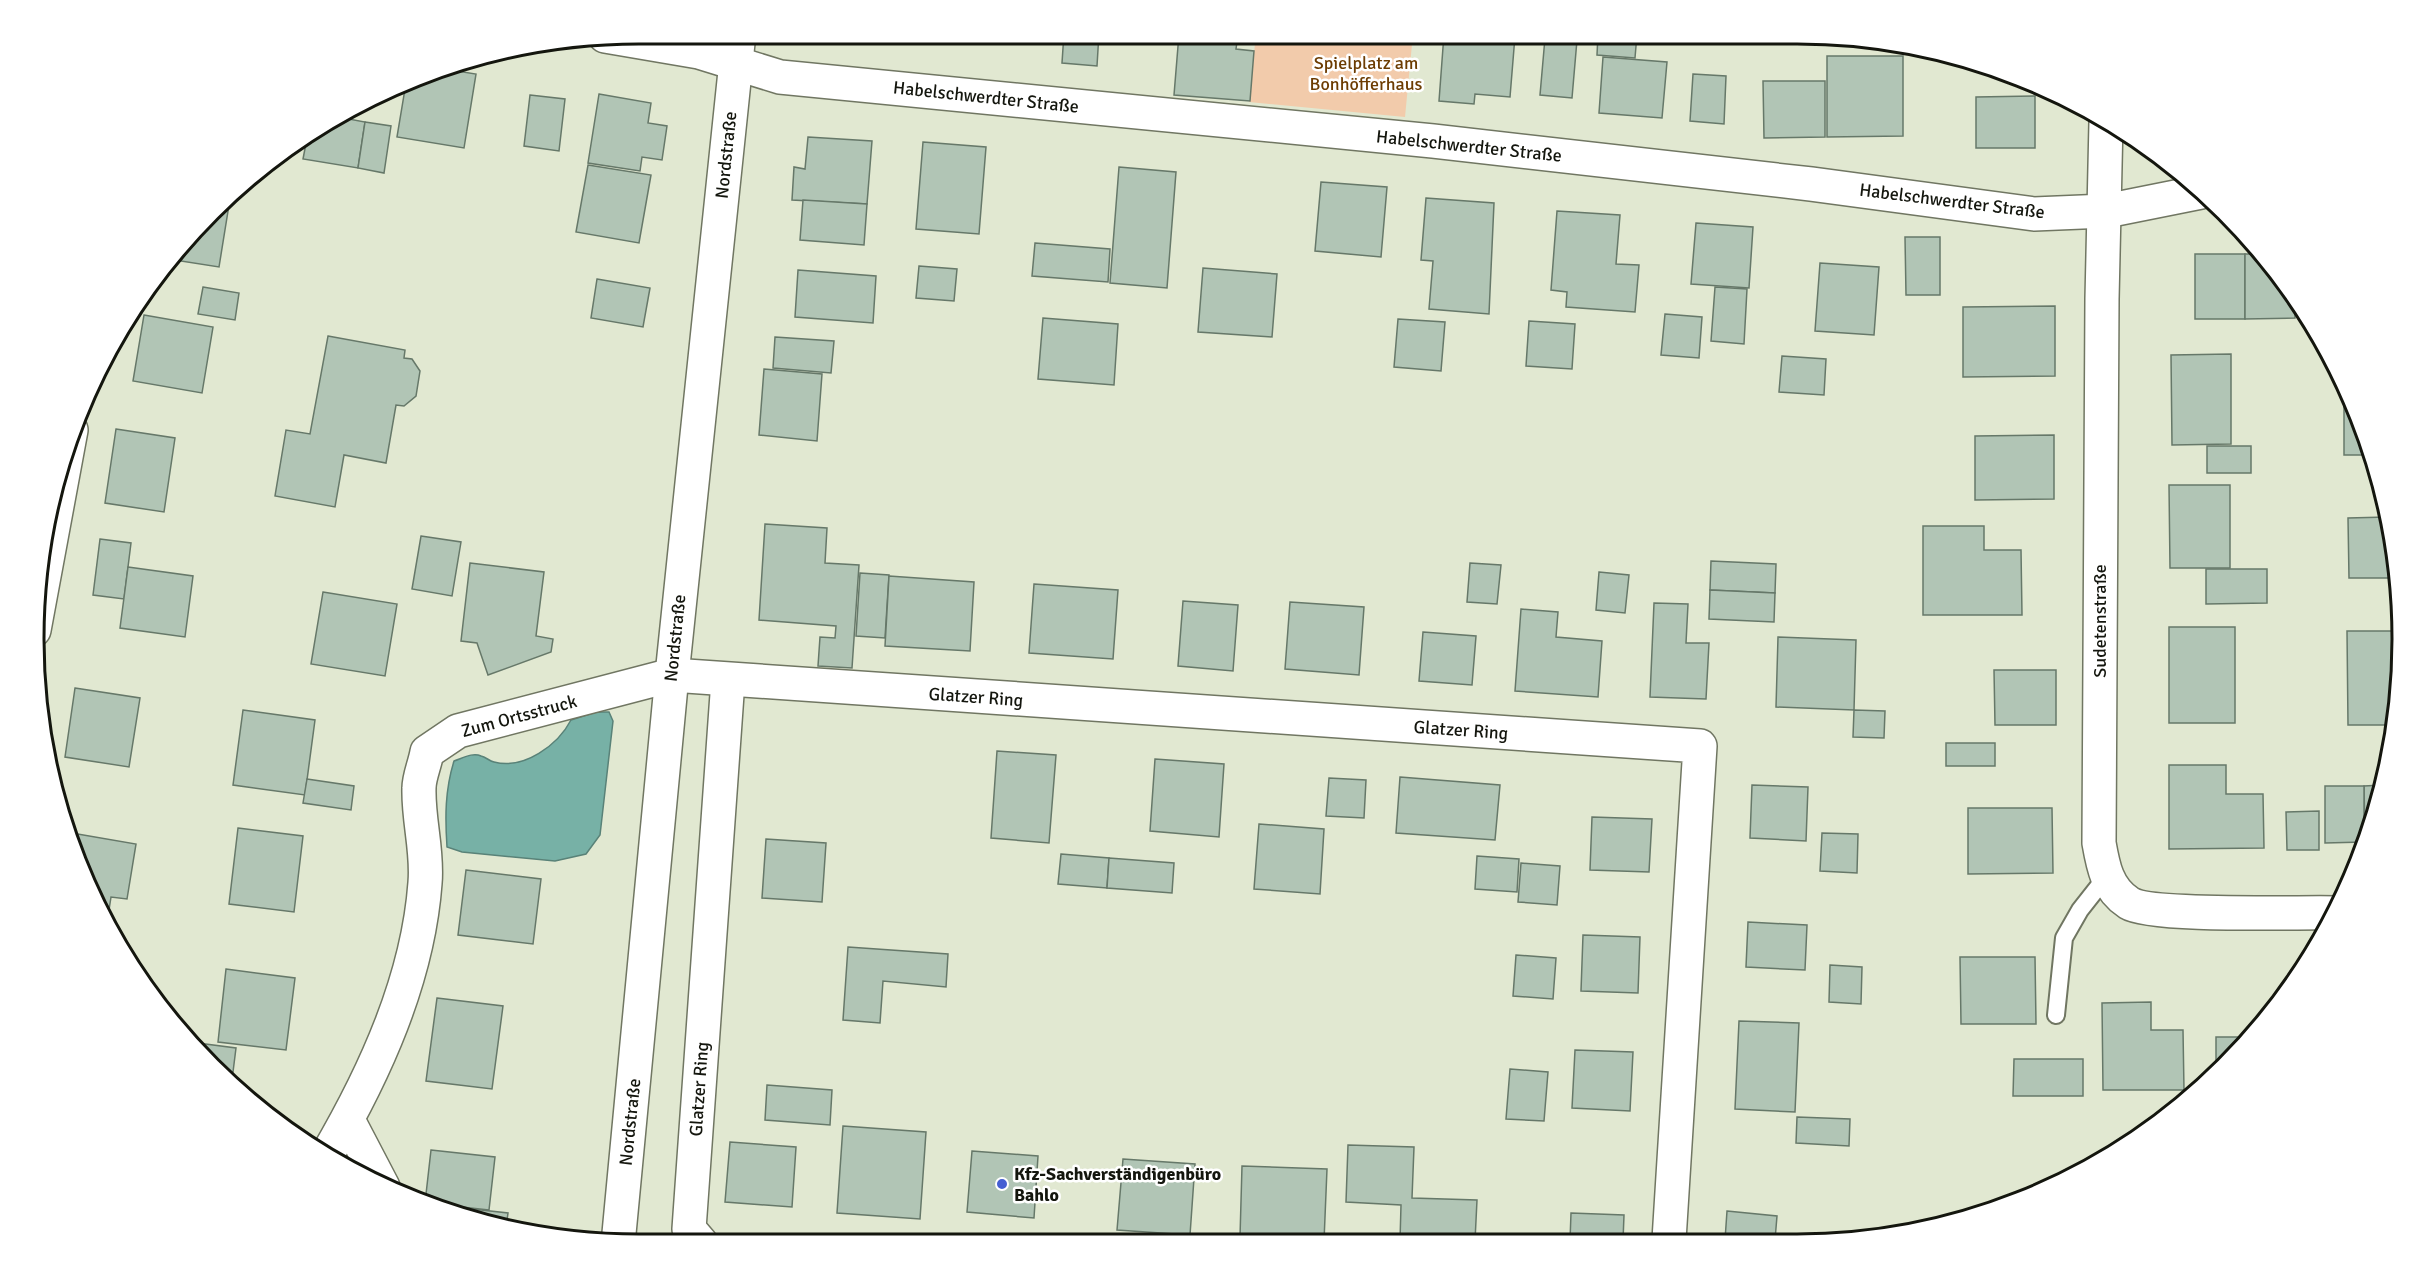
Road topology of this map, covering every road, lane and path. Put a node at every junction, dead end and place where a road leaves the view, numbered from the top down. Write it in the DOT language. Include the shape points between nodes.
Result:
graph roads {
  1 [pos="652,44"];
  2 [pos="738,49"];
  3 [pos="2106,131"];
  4 [pos="2192,194"];
  5 [pos="2106,211"];
  6 [pos="672,675"];
  7 [pos="728,680"];
  8 [pos="2106,877"];
  9 [pos="2324,913"];
  10 [pos="2056,1015"];
  11 [pos="348,1120"];
  12 [pos="331,1149"];
  13 [pos="376,1173"];
  14 [pos="619,1233"];
  15 [pos="693,1234"];
  16 [pos="1669,1234"];
  1 -- 2 [label="street, Habelschwerdter Straße" via="699,52"];
  2 -- 5 [label="street, Habelschwerdter Straße" via="780,77 1433,141 2034,214"];
  2 -- 6 [label="street, Nordstraße"];
  3 -- 5 [label="street, Sudetenstraße"];
  4 -- 5 [label="street, Habelschwerdter Straße"];
  5 -- 8 [label="street, Sudetenstraße" via="2102,299 2099,843"];
  6 -- 7 [label="street, Glatzer Ring"];
  6 -- 11 [label="street, Zum Ortsstruck" via="458,731 427,753 419,787 426,879 418,943 379,1053"];
  6 -- 14 [label="street, Nordstraße"];
  7 -- 15 [label="street, Glatzer Ring" via="689,1229"];
  7 -- 16 [label="street, Glatzer Ring" via="1700,746"];
  8 -- 9 [label="street, Sudetenstraße" via="2129,903 2162,910"];
  8 -- 10 [label="lane" via="2064,938"];
  11 -- 12 [label="street, Zum Ortsstruck"];
  11 -- 13 [label="street"];
}
